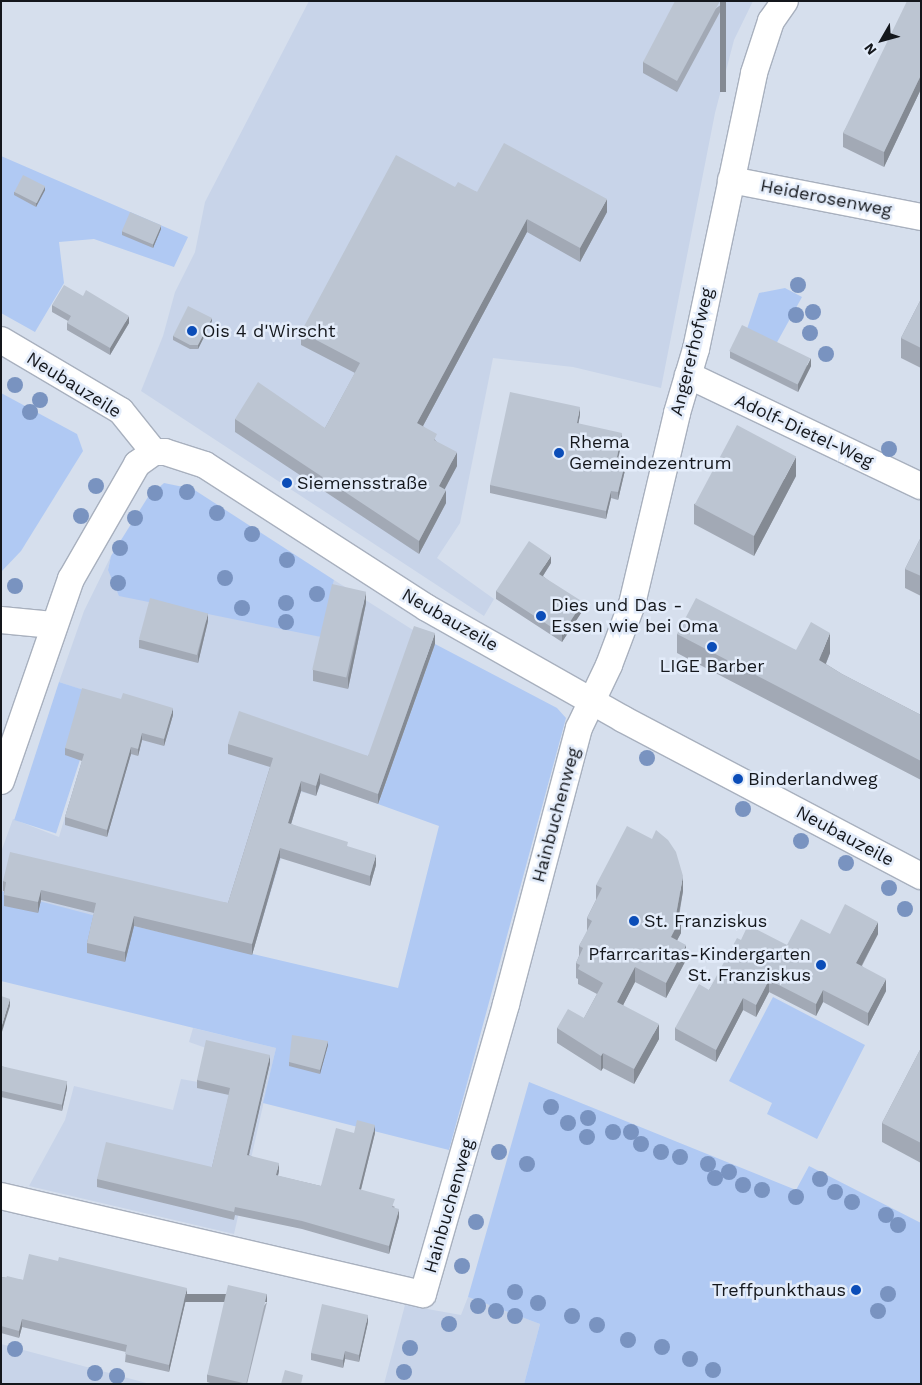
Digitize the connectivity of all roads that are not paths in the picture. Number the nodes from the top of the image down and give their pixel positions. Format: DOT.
graph roads {
  1 [pos="785,1"];
  2 [pos="731,180"];
  3 [pos="921,216"];
  4 [pos="1,340"];
  5 [pos="688,376"];
  6 [pos="154,452"];
  7 [pos="921,486"];
  8 [pos="1,620"];
  9 [pos="53,625"];
  10 [pos="592,701"];
  11 [pos="1,781"];
  12 [pos="921,876"];
  13 [pos="1,1196"];
  1 -- 2 [label="street, Angererhofweg"];
  2 -- 3 [label="street, Heiderosenweg"];
  2 -- 5 [label="street, Angererhofweg"];
  4 -- 6 [label="street, Neubauzeile"];
  5 -- 7 [label="street, Adolf-Dietel-Weg"];
  5 -- 10 [label="street, Angererhofweg"];
  6 -- 9 [label="street"];
  6 -- 10 [label="street, Neubauzeile"];
  8 -- 9 [label="street"];
  9 -- 11 [label="street"];
  10 -- 12 [label="street, Neubauzeile"];
  10 -- 13 [label="street, Hainbuchenweg"];
}
